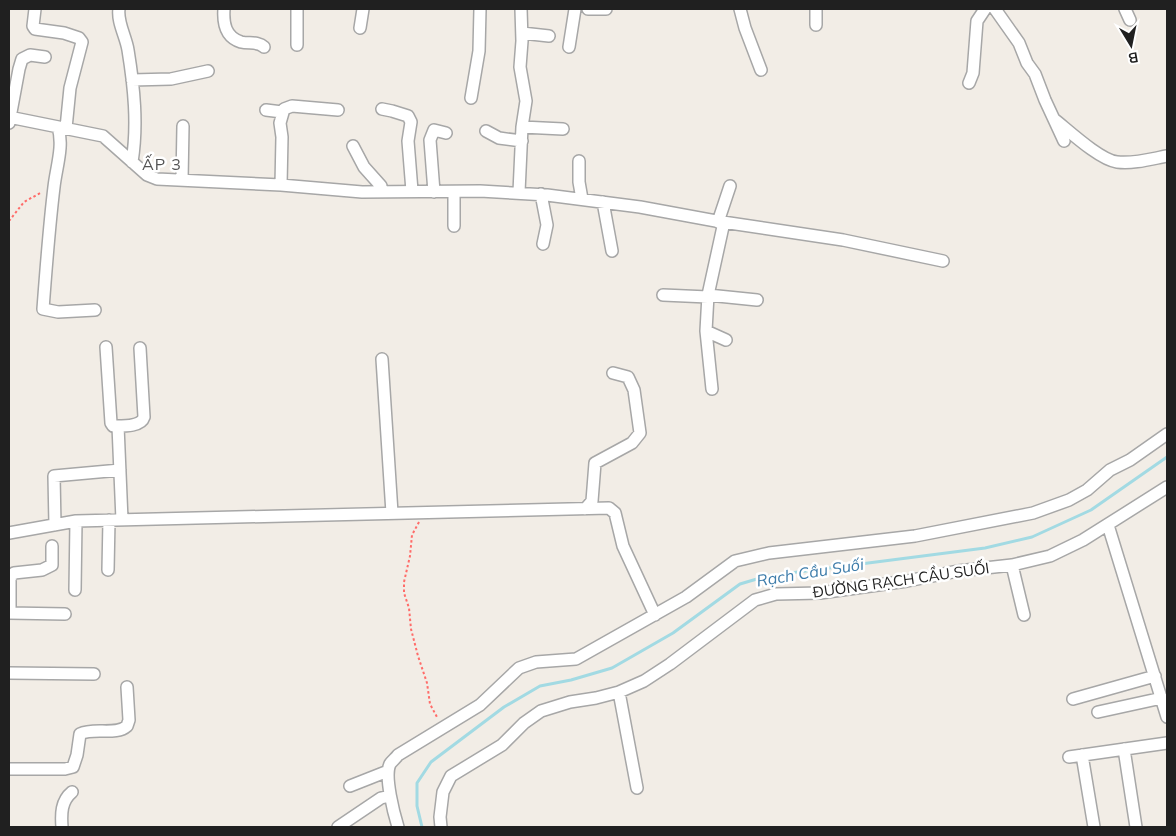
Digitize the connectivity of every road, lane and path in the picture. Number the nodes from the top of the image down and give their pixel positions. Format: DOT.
graph roads {
  1 [pos="35,9"];
  2 [pos="119,9"];
  3 [pos="224,9"];
  4 [pos="297,9"];
  5 [pos="363,9"];
  6 [pos="480,9"];
  7 [pos="521,9"];
  8 [pos="575,9"];
  9 [pos="588,9"];
  10 [pos="606,9"];
  11 [pos="740,9"];
  12 [pos="816,9"];
  13 [pos="984,9"];
  14 [pos="995,9"];
  15 [pos="1125,9"];
  16 [pos="1130,20"];
  17 [pos="816,25"];
  18 [pos="360,28"];
  19 [pos="522,33"];
  20 [pos="549,36"];
  21 [pos="297,45"];
  22 [pos="570,47"];
  23 [pos="264,48"];
  24 [pos="45,57"];
  25 [pos="761,70"];
  26 [pos="208,71"];
  27 [pos="132,80"];
  28 [pos="969,83"];
  29 [pos="471,98"];
  30 [pos="266,110"];
  31 [pos="338,110"];
  32 [pos="382,110"];
  33 [pos="282,112"];
  34 [pos="1053,118"];
  35 [pos="9,119"];
  36 [pos="182,126"];
  37 [pos="522,127"];
  38 [pos="62,128"];
  39 [pos="563,129"];
  40 [pos="486,131"];
  41 [pos="446,132"];
  42 [pos="522,141"];
  43 [pos="1064,141"];
  44 [pos="353,146"];
  45 [pos="1167,156"];
  46 [pos="579,161"];
  47 [pos="132,162"];
  48 [pos="182,180"];
  49 [pos="281,185"];
  50 [pos="730,186"];
  51 [pos="54,188"];
  52 [pos="412,191"];
  53 [pos="382,192"];
  54 [pos="434,192"];
  55 [pos="454,192"];
  56 [pos="519,192"];
  57 [pos="541,194"];
  58 [pos="582,199"];
  59 [pos="603,202"];
  60 [pos="9,222"];
  61 [pos="721,222"];
  62 [pos="454,226"];
  63 [pos="543,244"];
  64 [pos="612,252"];
  65 [pos="943,261"];
  66 [pos="663,295"];
  67 [pos="708,296"];
  68 [pos="757,300"];
  69 [pos="95,310"];
  70 [pos="706,331"];
  71 [pos="726,340"];
  72 [pos="106,347"];
  73 [pos="140,348"];
  74 [pos="382,359"];
  75 [pos="613,373"];
  76 [pos="712,389"];
  77 [pos="118,426"];
  78 [pos="1167,434"];
  79 [pos="120,470"];
  80 [pos="1167,487"];
  81 [pos="585,508"];
  82 [pos="392,513"];
  83 [pos="420,513"];
  84 [pos="109,520"];
  85 [pos="122,520"];
  86 [pos="76,521"];
  87 [pos="1108,524"];
  88 [pos="55,525"];
  89 [pos="9,533"];
  90 [pos="52,546"];
  91 [pos="1012,565"];
  92 [pos="108,570"];
  93 [pos="75,590"];
  94 [pos="9,613"];
  95 [pos="66,614"];
  96 [pos="655,615"];
  97 [pos="1024,615"];
  98 [pos="9,673"];
  99 [pos="94,674"];
  100 [pos="1155,676"];
  101 [pos="127,688"];
  102 [pos="619,692"];
  103 [pos="1162,698"];
  104 [pos="1073,699"];
  105 [pos="1098,712"];
  106 [pos="1167,717"];
  107 [pos="440,729"];
  108 [pos="1167,743"];
  109 [pos="1124,749"];
  110 [pos="1082,755"];
  111 [pos="1069,757"];
  112 [pos="9,769"];
  113 [pos="388,772"];
  114 [pos="350,786"];
  115 [pos="636,788"];
  116 [pos="72,792"];
  117 [pos="390,796"];
  118 [pos="62,827"];
  119 [pos="338,827"];
  120 [pos="398,827"];
  121 [pos="441,827"];
  122 [pos="1094,827"];
  123 [pos="1136,827"];
  1 -- 38 [label="street"];
  2 -- 27 [label="street"];
  3 -- 23 [label="street"];
  4 -- 21 [label="street"];
  5 -- 18 [label="street"];
  6 -- 29 [label="street"];
  7 -- 19 [label="street"];
  8 -- 22 [label="street"];
  9 -- 10 [label="street"];
  11 -- 25 [label="street"];
  12 -- 17 [label="street"];
  13 -- 28 [label="street"];
  14 -- 34 [label="street"];
  15 -- 16 [label="street"];
  19 -- 20 [label="street"];
  19 -- 37 [label="street"];
  24 -- 35 [label="street"];
  26 -- 27 [label="street"];
  27 -- 47 [label="street"];
  30 -- 33 [label="street"];
  31 -- 33 [label="street"];
  32 -- 52 [label="street"];
  33 -- 49 [label="street"];
  34 -- 43 [label="street"];
  34 -- 45 [label="street"];
  35 -- 38 [label="street"];
  36 -- 48 [label="street"];
  37 -- 39 [label="street"];
  37 -- 42 [label="street"];
  38 -- 47 [label="street"];
  38 -- 51 [label="street"];
  40 -- 42 [label="street"];
  41 -- 54 [label="street"];
  42 -- 56 [label="street"];
  44 -- 53 [label="street"];
  46 -- 58 [label="street"];
  47 -- 48 [label="street"];
  48 -- 49 [label="street"];
  49 -- 53 [label="street"];
  50 -- 61 [label="street"];
  51 -- 60 [label="path"];
  51 -- 69 [label="street"];
  52 -- 53 [label="street"];
  52 -- 54 [label="street"];
  54 -- 55 [label="street"];
  55 -- 56 [label="street"];
  55 -- 62 [label="street"];
  56 -- 57 [label="street"];
  57 -- 58 [label="street"];
  57 -- 63 [label="street"];
  58 -- 59 [label="street"];
  59 -- 61 [label="street"];
  59 -- 64 [label="street"];
  61 -- 65 [label="street"];
  61 -- 67 [label="street"];
  66 -- 67 [label="street"];
  67 -- 68 [label="street"];
  67 -- 70 [label="street"];
  70 -- 71 [label="street"];
  70 -- 76 [label="street"];
  72 -- 77 [label="street"];
  73 -- 77 [label="street"];
  74 -- 82 [label="street"];
  75 -- 81 [label="street"];
  77 -- 79 [label="street"];
  78 -- 96 [label="street"];
  79 -- 85 [label="street"];
  79 -- 88 [label="street"];
  80 -- 87 [label="street, ĐƯỜNG RẠCH CẦU SUỐI"];
  81 -- 83 [label="street"];
  81 -- 96 [label="street"];
  82 -- 83 [label="street"];
  82 -- 85 [label="street"];
  83 -- 107 [label="path"];
  84 -- 85 [label="street"];
  84 -- 86 [label="street"];
  84 -- 92 [label="street"];
  86 -- 88 [label="street"];
  86 -- 93 [label="street"];
  87 -- 91 [label="street, ĐƯỜNG RẠCH CẦU SUỐI"];
  87 -- 100 [label="street"];
  88 -- 89 [label="street"];
  90 -- 94 [label="street"];
  91 -- 97 [label="street"];
  91 -- 102 [label="street, ĐƯỜNG RẠCH CẦU SUỐI"];
  94 -- 95 [label="street"];
  96 -- 107 [label="street"];
  98 -- 99 [label="street"];
  100 -- 103 [label="street"];
  100 -- 104 [label="street"];
  101 -- 112 [label="street"];
  102 -- 115 [label="street"];
  102 -- 121 [label="street, ĐƯỜNG RẠCH CẦU SUỐI"];
  103 -- 105 [label="street"];
  103 -- 106 [label="street"];
  107 -- 113 [label="street"];
  108 -- 109 [label="street"];
  109 -- 110 [label="street"];
  109 -- 123 [label="street"];
  110 -- 111 [label="street"];
  110 -- 122 [label="street"];
  113 -- 114 [label="street"];
  113 -- 117 [label="street"];
  116 -- 118 [label="street"];
  117 -- 119 [label="street"];
  117 -- 120 [label="street"];
}
